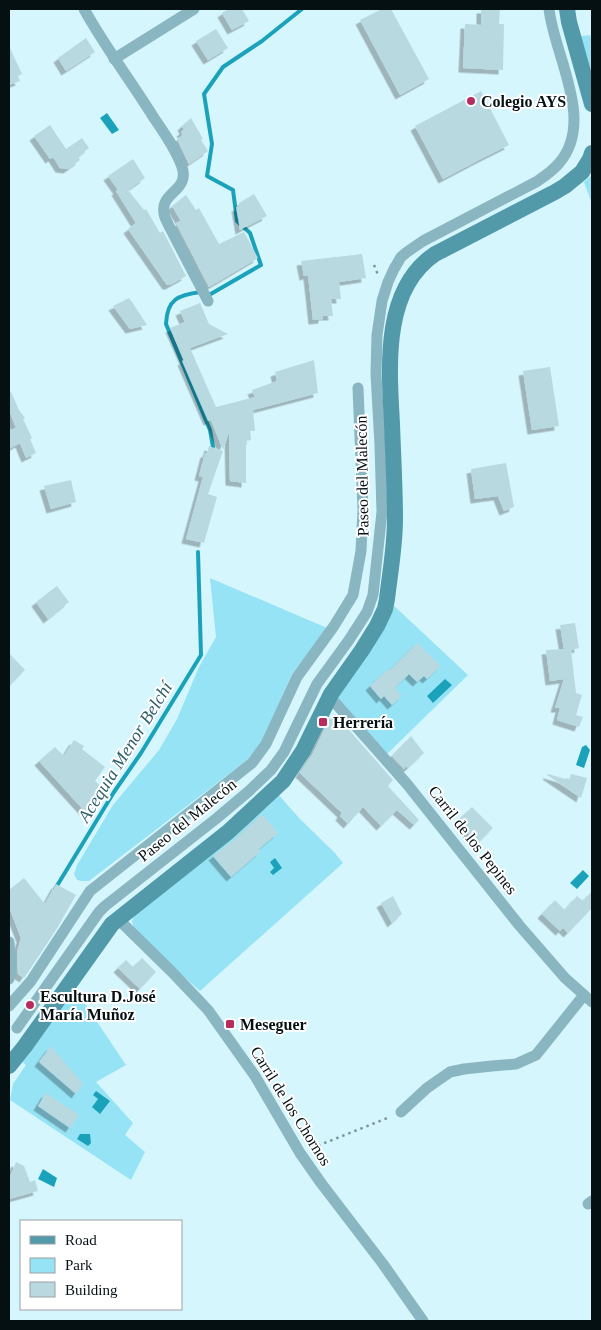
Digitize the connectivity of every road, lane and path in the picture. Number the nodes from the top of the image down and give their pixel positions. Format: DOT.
graph roads {
  1 [pos="84,9"];
  2 [pos="194,9"];
  3 [pos="549,9"];
  4 [pos="567,9"];
  5 [pos="114,59"];
  6 [pos="592,104"];
  7 [pos="592,154"];
  8 [pos="374,265"];
  9 [pos="379,278"];
  10 [pos="208,301"];
  11 [pos="358,388"];
  12 [pos="330,697"];
  13 [pos="118,919"];
  14 [pos="9,942"];
  15 [pos="10,974"];
  16 [pos="31,981"];
  17 [pos="588,999"];
  18 [pos="9,1006"];
  19 [pos="17,1028"];
  20 [pos="9,1066"];
  21 [pos="401,1112"];
  22 [pos="300,1153"];
  23 [pos="424,1321"];
  1 -- 5 [label="street"];
  2 -- 5 [label="street"];
  3 -- 19 [label="street, Paseo del Malecón"];
  4 -- 6 [label="street"];
  5 -- 10 [label="street"];
  7 -- 12 [label="street"];
  8 -- 9 [label="path"];
  11 -- 16 [label="street"];
  12 -- 13 [label="street"];
  12 -- 17 [label="street, Carril de los Pepines"];
  13 -- 20 [label="street"];
  13 -- 22 [label="street, Carril de los Chornos"];
  14 -- 15 [label="street"];
  15 -- 16 [label="street"];
  16 -- 18 [label="street"];
  17 -- 21 [label="street"];
  21 -- 22 [label="path"];
  22 -- 23 [label="street, Carril de los Chornos"];
}
